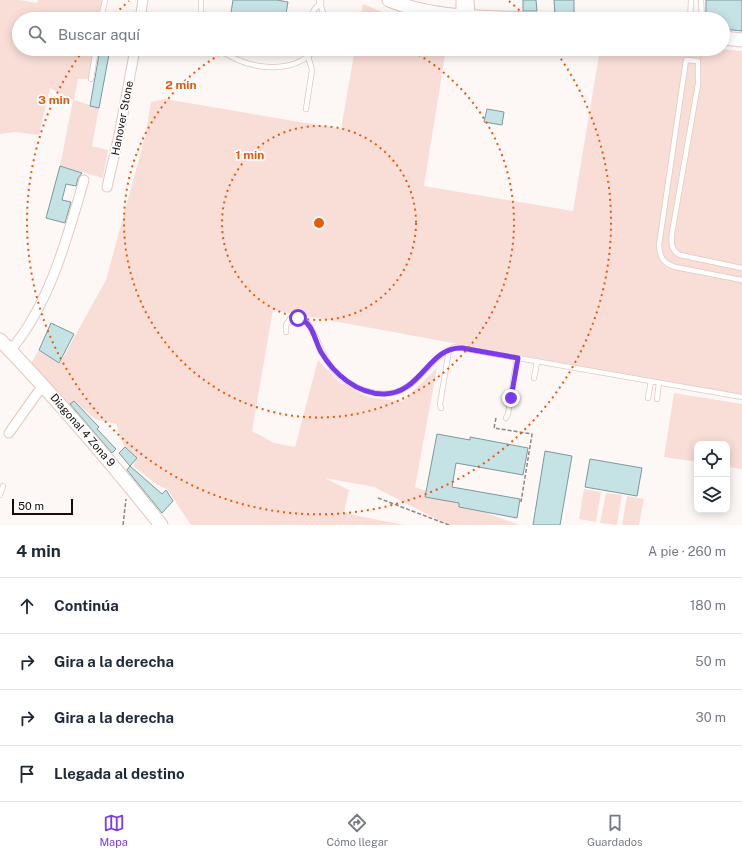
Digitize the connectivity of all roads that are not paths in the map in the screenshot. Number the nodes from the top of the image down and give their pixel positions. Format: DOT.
graph roads {
  1 [pos="105,0"];
  2 [pos="143,0"];
  3 [pos="201,0"];
  4 [pos="388,0"];
  5 [pos="461,0"];
  6 [pos="469,0"];
  7 [pos="691,0"];
  8 [pos="701,0"];
  9 [pos="320,1"];
  10 [pos="102,12"];
  11 [pos="141,12"];
  12 [pos="200,12"];
  13 [pos="313,12"];
  14 [pos="323,12"];
  15 [pos="440,12"];
  16 [pos="465,12"];
  17 [pos="467,12"];
  18 [pos="690,12"];
  19 [pos="702,12"];
  20 [pos="730,39"];
  21 [pos="742,40"];
  22 [pos="95,56"];
  23 [pos="134,56"];
  24 [pos="232,56"];
  25 [pos="306,56"];
  26 [pos="312,56"];
  27 [pos="91,79"];
  28 [pos="306,109"];
  29 [pos="84,180"];
  30 [pos="107,187"];
  31 [pos="742,268"];
  32 [pos="742,280"];
  33 [pos="286,332"];
  34 [pos="0,340"];
  35 [pos="449,350"];
  36 [pos="10,351"];
  37 [pos="518,358"];
  38 [pos="537,362"];
  39 [pos="534,378"];
  40 [pos="651,381"];
  41 [pos="659,383"];
  42 [pos="43,385"];
  43 [pos="742,396"];
  44 [pos="648,398"];
  45 [pos="656,399"];
  46 [pos="441,408"];
  47 [pos="506,418"];
  48 [pos="9,433"];
  49 [pos="3,486"];
  50 [pos="0,495"];
  51 [pos="161,525"];
  1 -- 10 [label="lane"];
  2 -- 11 [label="street"];
  3 -- 12 [label="lane"];
  4 -- 15 [label="main road"];
  5 -- 16 [label="street"];
  6 -- 17 [label="street"];
  7 -- 18 [label="lane"];
  8 -- 19 [label="lane"];
  9 -- 13 [label="lane"];
  9 -- 14 [label="lane"];
  20 -- 21 [label="main road"];
  22 -- 27 [label="lane"];
  23 -- 30 [label="street, Hanover Stone"];
  24 -- 25 [label="lane"];
  26 -- 28 [label="lane"];
  29 -- 36 [label="street"];
  31 -- 32 [label="lane"];
  33 -- 35 [label="lane"];
  34 -- 36 [label="main road, Diagonal 4 Zona 9"];
  35 -- 37 [label="lane"];
  35 -- 46 [label="lane"];
  36 -- 42 [label="main road, Diagonal 4 Zona 9"];
  37 -- 38 [label="lane"];
  37 -- 47 [label="lane"];
  38 -- 39 [label="lane"];
  38 -- 40 [label="lane"];
  40 -- 41 [label="lane"];
  40 -- 44 [label="lane"];
  41 -- 43 [label="lane"];
  41 -- 45 [label="lane"];
  42 -- 48 [label="street"];
  42 -- 51 [label="main road, Diagonal 4 Zona 9"];
  49 -- 50 [label="lane"];
}
